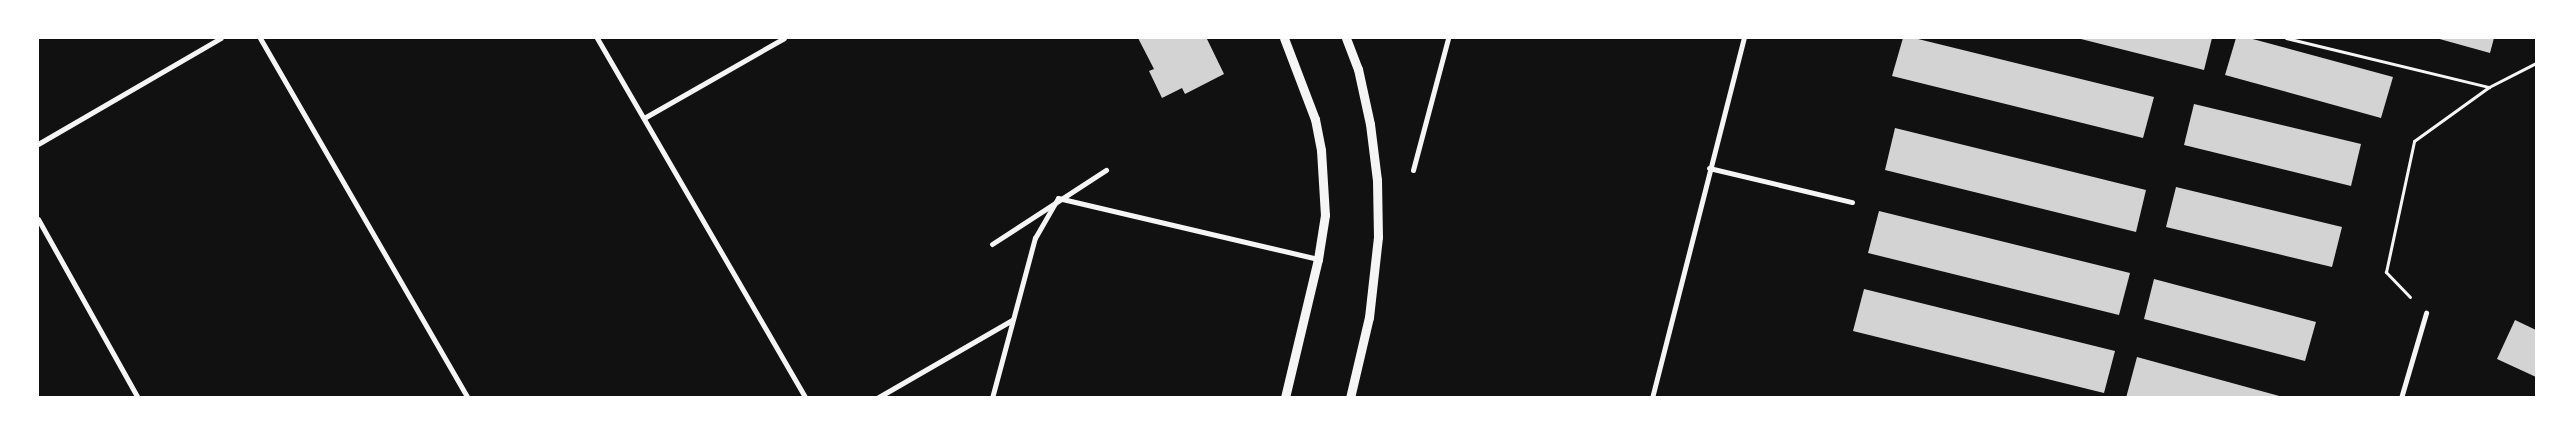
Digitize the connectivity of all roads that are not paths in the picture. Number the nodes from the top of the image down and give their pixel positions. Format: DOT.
graph roads {
  1 [pos="221,38"];
  2 [pos="260,38"];
  3 [pos="597,38"];
  4 [pos="784,38"];
  5 [pos="1284,38"];
  6 [pos="1346,38"];
  7 [pos="1448,38"];
  8 [pos="1744,38"];
  9 [pos="644,118"];
  10 [pos="38,144"];
  11 [pos="1709,168"];
  12 [pos="1106,170"];
  13 [pos="1413,170"];
  14 [pos="1058,198"];
  15 [pos="1852,202"];
  16 [pos="38,218"];
  17 [pos="992,244"];
  18 [pos="1318,259"];
  19 [pos="2426,313"];
  20 [pos="1012,320"];
  21 [pos="138,398"];
  22 [pos="468,398"];
  23 [pos="806,398"];
  24 [pos="876,398"];
  25 [pos="992,398"];
  26 [pos="1285,398"];
  27 [pos="1350,398"];
  28 [pos="1652,398"];
  29 [pos="2401,398"];
  1 -- 10 [label="street"];
  2 -- 22 [label="street"];
  3 -- 9 [label="street"];
  4 -- 9 [label="street"];
  5 -- 18 [label="street"];
  6 -- 27 [label="street"];
  7 -- 13 [label="street"];
  8 -- 11 [label="street"];
  9 -- 23 [label="street"];
  11 -- 15 [label="street"];
  11 -- 28 [label="street"];
  12 -- 14 [label="street"];
  14 -- 17 [label="street"];
  14 -- 18 [label="street"];
  14 -- 20 [label="street"];
  16 -- 21 [label="street"];
  18 -- 26 [label="street"];
  19 -- 29 [label="street"];
  20 -- 24 [label="street"];
  20 -- 25 [label="street"];
}
